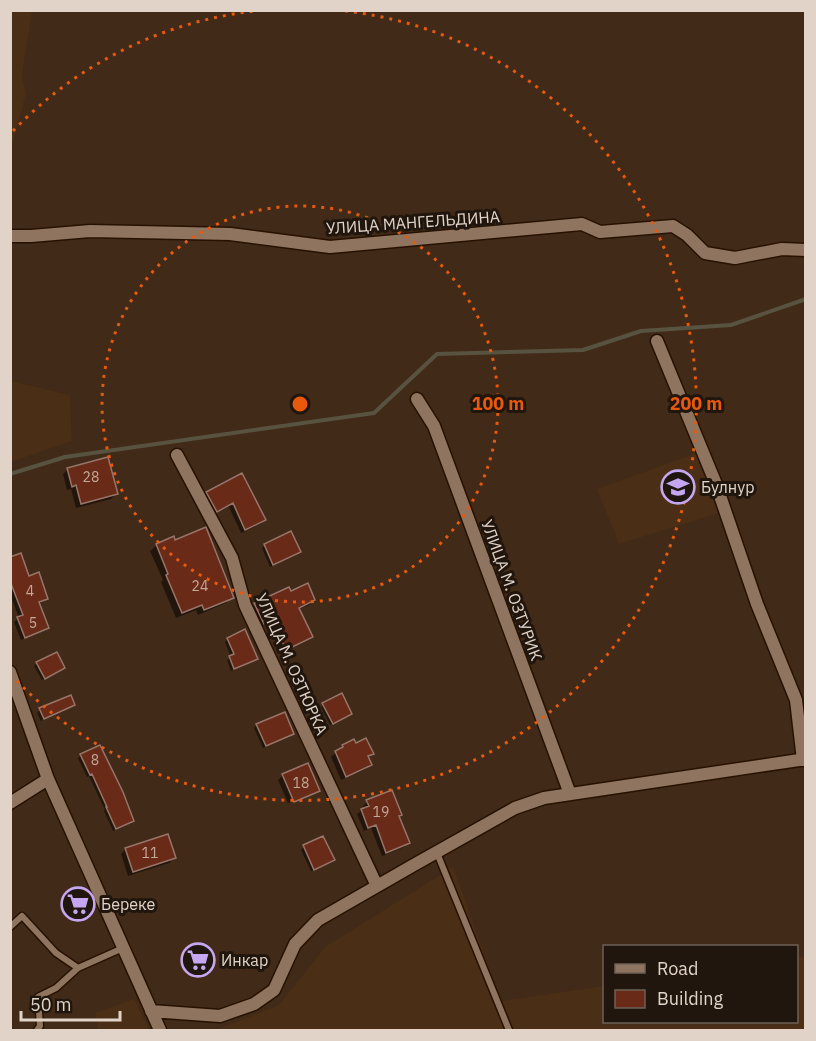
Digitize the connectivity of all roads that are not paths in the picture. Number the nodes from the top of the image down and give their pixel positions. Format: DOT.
graph roads {
  1 [pos="10,236"];
  2 [pos="806,250"];
  3 [pos="657,340"];
  4 [pos="417,399"];
  5 [pos="177,455"];
  6 [pos="10,672"];
  7 [pos="804,759"];
  8 [pos="48,779"];
  9 [pos="570,794"];
  10 [pos="10,803"];
  11 [pos="436,852"];
  12 [pos="377,886"];
  13 [pos="10,927"];
  14 [pos="123,948"];
  15 [pos="78,968"];
  16 [pos="151,1011"];
  17 [pos="37,1030"];
  18 [pos="160,1030"];
  19 [pos="509,1030"];
  1 -- 2 [label="street, УЛИЦА МАНГЕЛЬДИНА"];
  3 -- 7 [label="street"];
  4 -- 9 [label="street, УЛИЦА М. ОЗТУРИК"];
  5 -- 12 [label="street, УЛИЦА М. ОЗТЮРКА"];
  6 -- 8 [label="street"];
  7 -- 9 [label="street"];
  8 -- 10 [label="street"];
  8 -- 14 [label="street"];
  9 -- 11 [label="street"];
  11 -- 12 [label="street"];
  11 -- 19 [label="lane"];
  12 -- 16 [label="street"];
  13 -- 15 [label="lane"];
  14 -- 15 [label="lane"];
  14 -- 16 [label="street"];
  15 -- 17 [label="lane"];
  16 -- 18 [label="street"];
}
